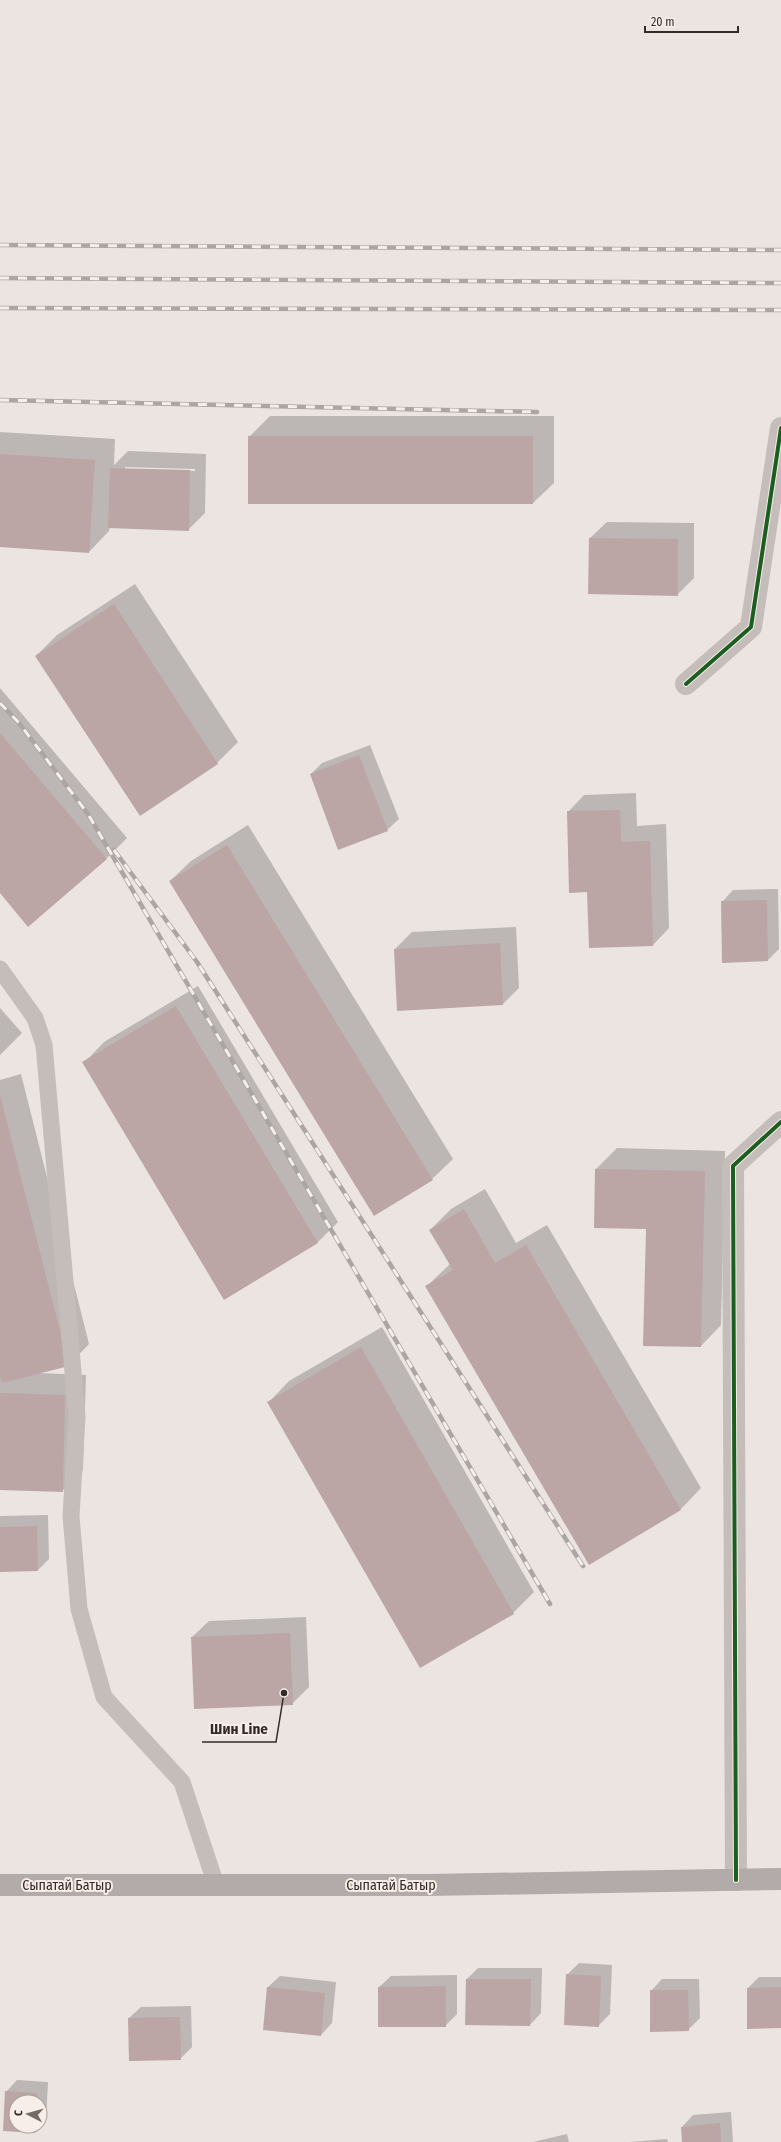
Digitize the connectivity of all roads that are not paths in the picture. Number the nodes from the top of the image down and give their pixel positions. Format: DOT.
graph roads {
  1 [pos="781,428"];
  2 [pos="686,684"];
  3 [pos="0,969"];
  4 [pos="781,1122"];
  5 [pos="736,1880"];
  6 [pos="781,1880"];
  7 [pos="0,1885"];
  8 [pos="216,1885"];
  1 -- 2 [label="street"];
  3 -- 8 [label="lane"];
  4 -- 5 [label="street"];
  5 -- 6 [label="main road, Сыпатай Батыр"];
  5 -- 8 [label="main road, Сыпатай Батыр"];
  7 -- 8 [label="main road, Сыпатай Батыр"];
}
